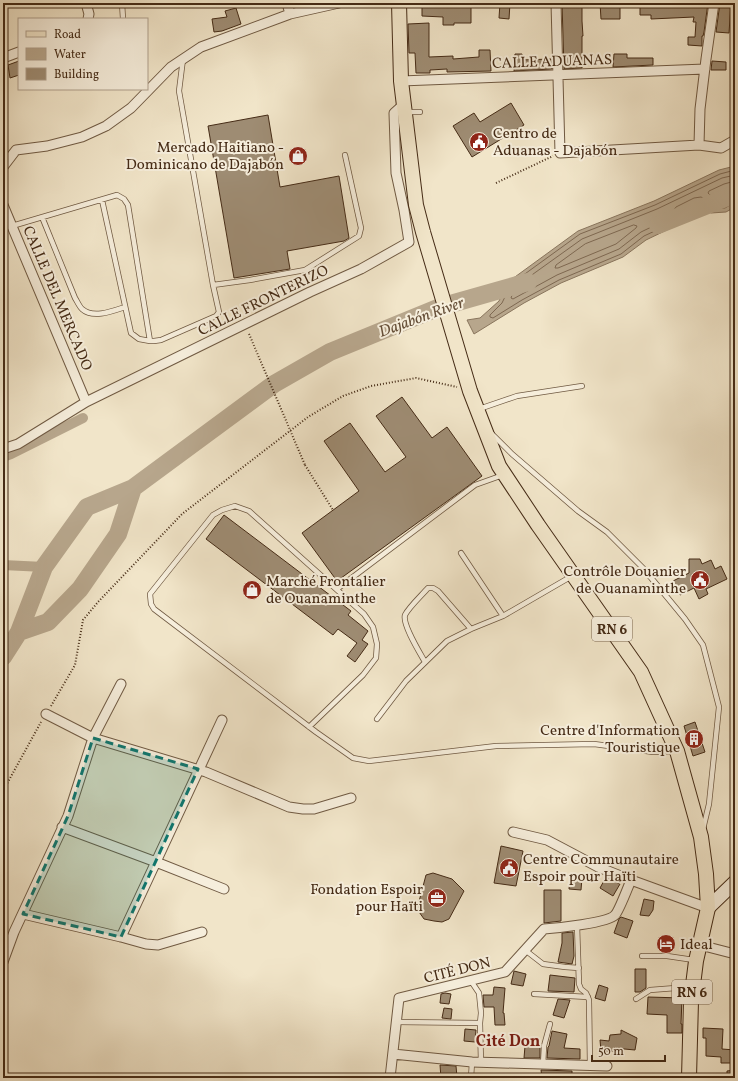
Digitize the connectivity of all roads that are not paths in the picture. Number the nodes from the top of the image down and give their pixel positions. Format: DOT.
graph roads {
  1 [pos="86,3"];
  2 [pos="122,3"];
  3 [pos="287,3"];
  4 [pos="339,3"];
  5 [pos="399,3"];
  6 [pos="556,3"];
  7 [pos="714,3"];
  8 [pos="290,14"];
  9 [pos="88,18"];
  10 [pos="123,18"];
  11 [pos="18,52"];
  12 [pos="3,58"];
  13 [pos="184,59"];
  14 [pos="705,69"];
  15 [pos="558,75"];
  16 [pos="401,81"];
  17 [pos="404,108"];
  18 [pos="420,112"];
  19 [pos="735,140"];
  20 [pos="699,145"];
  21 [pos="346,155"];
  22 [pos="3,167"];
  23 [pos="102,200"];
  24 [pos="3,205"];
  25 [pos="42,217"];
  26 [pos="12,226"];
  27 [pos="213,285"];
  28 [pos="125,307"];
  29 [pos="150,341"];
  30 [pos="582,386"];
  31 [pos="86,402"];
  32 [pos="478,409"];
  33 [pos="484,425"];
  34 [pos="3,449"];
  35 [pos="504,474"];
  36 [pos="462,554"];
  37 [pos="573,575"];
  38 [pos="337,589"];
  39 [pos="503,616"];
  40 [pos="471,629"];
  41 [pos="425,662"];
  42 [pos="121,684"];
  43 [pos="46,714"];
  44 [pos="377,719"];
  45 [pos="222,720"];
  46 [pos="309,727"];
  47 [pos="93,738"];
  48 [pos="677,751"];
  49 [pos="198,769"];
  50 [pos="351,798"];
  51 [pos="62,827"];
  52 [pos="513,832"];
  53 [pos="701,837"];
  54 [pos="156,862"];
  55 [pos="631,880"];
  56 [pos="735,882"];
  57 [pos="224,889"];
  58 [pos="708,908"];
  59 [pos="23,914"];
  60 [pos="577,925"];
  61 [pos="202,932"];
  62 [pos="121,937"];
  63 [pos="700,945"];
  64 [pos="526,950"];
  65 [pos="735,954"];
  66 [pos="642,956"];
  67 [pos="696,961"];
  68 [pos="3,962"];
  69 [pos="579,968"];
  70 [pos="471,981"];
  71 [pos="692,991"];
  72 [pos="534,994"];
  73 [pos="588,997"];
  74 [pos="636,999"];
  75 [pos="396,1022"];
  76 [pos="480,1023"];
  77 [pos="550,1024"];
  78 [pos="393,1054"];
  79 [pos="477,1062"];
  80 [pos="543,1065"];
  81 [pos="590,1066"];
  82 [pos="607,1066"];
  83 [pos="390,1078"];
  84 [pos="471,1078"];
  85 [pos="689,1078"];
  1 -- 9 [label="street"];
  2 -- 10 [label="lane"];
  3 -- 8 [label="street"];
  4 -- 8 [label="street"];
  5 -- 16 [label="main road"];
  6 -- 15 [label="street"];
  7 -- 14 [label="street"];
  8 -- 13 [label="street"];
  11 -- 12 [label="street"];
  13 -- 22 [label="street"];
  13 -- 27 [label="lane"];
  14 -- 15 [label="street, CALLE ADUANAS"];
  14 -- 20 [label="street"];
  15 -- 16 [label="street, CALLE ADUANAS"];
  15 -- 20 [label="street"];
  16 -- 17 [label="main road"];
  17 -- 18 [label="lane"];
  17 -- 31 [label="street, CALLE FRONTERIZO"];
  17 -- 32 [label="main road, RN 6"];
  19 -- 20 [label="street"];
  21 -- 27 [label="lane"];
  23 -- 25 [label="lane"];
  23 -- 28 [label="lane"];
  23 -- 29 [label="lane"];
  24 -- 26 [label="street, CALLE DEL MERCADO"];
  25 -- 26 [label="lane"];
  25 -- 28 [label="lane"];
  26 -- 31 [label="street, CALLE DEL MERCADO"];
  27 -- 29 [label="lane"];
  28 -- 29 [label="lane"];
  30 -- 32 [label="lane"];
  31 -- 34 [label="street, CALLE FRONTERIZO"];
  32 -- 33 [label="main road, RN 6"];
  33 -- 35 [label="main road, RN 6"];
  33 -- 53 [label="lane"];
  35 -- 37 [label="main road, RN 6"];
  35 -- 38 [label="lane"];
  36 -- 39 [label="lane"];
  37 -- 39 [label="lane"];
  37 -- 48 [label="main road, RN 6"];
  38 -- 46 [label="lane"];
  38 -- 46 [label="lane"];
  39 -- 40 [label="lane"];
  40 -- 41 [label="lane"];
  40 -- 41 [label="lane"];
  41 -- 44 [label="lane"];
  42 -- 47 [label="street"];
  43 -- 47 [label="street"];
  45 -- 49 [label="street"];
  46 -- 48 [label="lane"];
  47 -- 49 [label="street"];
  47 -- 51 [label="street"];
  48 -- 53 [label="main road, RN 6"];
  49 -- 50 [label="street"];
  49 -- 54 [label="street"];
  51 -- 54 [label="street"];
  51 -- 59 [label="street"];
  52 -- 55 [label="street"];
  53 -- 58 [label="main road, RN 6"];
  54 -- 57 [label="street"];
  54 -- 62 [label="street"];
  55 -- 58 [label="street"];
  55 -- 60 [label="street, CITÉ DON"];
  56 -- 58 [label="street"];
  58 -- 63 [label="main road, RN 6"];
  59 -- 62 [label="street"];
  59 -- 68 [label="street"];
  60 -- 64 [label="street, CITÉ DON"];
  60 -- 69 [label="lane"];
  61 -- 62 [label="street"];
  63 -- 65 [label="street"];
  63 -- 67 [label="main road, RN 6"];
  64 -- 69 [label="lane"];
  64 -- 70 [label="street, CITÉ DON"];
  66 -- 67 [label="lane"];
  67 -- 71 [label="main road, RN 6"];
  69 -- 73 [label="lane"];
  70 -- 75 [label="street, CITÉ DON"];
  70 -- 76 [label="lane"];
  71 -- 74 [label="lane"];
  71 -- 85 [label="main road, RN 6"];
  72 -- 73 [label="lane"];
  73 -- 81 [label="lane"];
  75 -- 76 [label="lane"];
  75 -- 78 [label="street, CITÉ DON"];
  76 -- 79 [label="lane"];
  77 -- 80 [label="lane"];
  78 -- 79 [label="street"];
  78 -- 83 [label="street, CITÉ DON"];
  79 -- 80 [label="street"];
  79 -- 84 [label="lane"];
  80 -- 81 [label="street"];
  81 -- 82 [label="street"];
}
